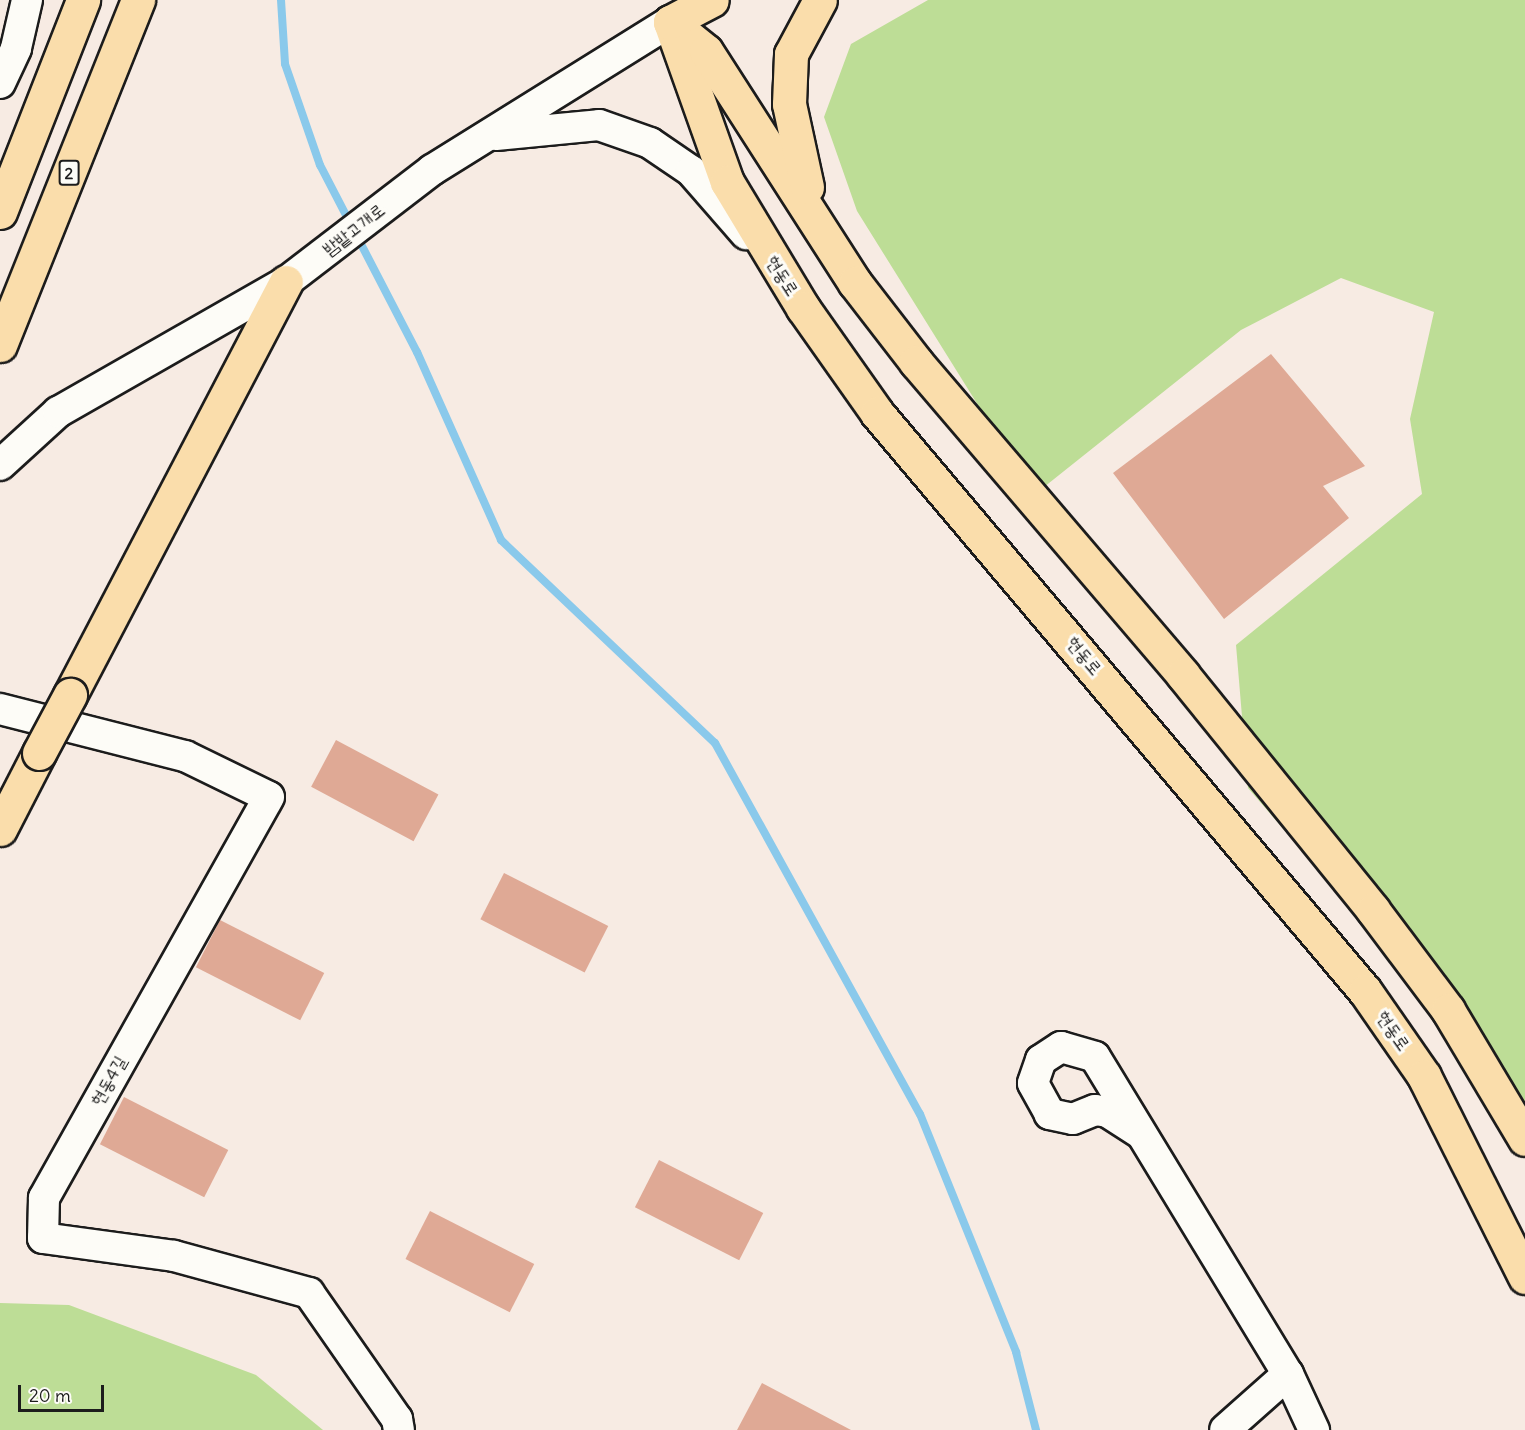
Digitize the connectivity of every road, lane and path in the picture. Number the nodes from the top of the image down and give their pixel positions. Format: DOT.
graph roads {
  1 [pos="27,0"];
  2 [pos="83,0"];
  3 [pos="138,0"];
  4 [pos="712,0"];
  5 [pos="819,0"];
  6 [pos="668,7"];
  7 [pos="0,83"];
  8 [pos="484,137"];
  9 [pos="0,212"];
  10 [pos="836,255"];
  11 [pos="286,282"];
  12 [pos="802,308"];
  13 [pos="0,345"];
  14 [pos="0,465"];
  15 [pos="0,709"];
  16 [pos="0,829"];
  17 [pos="1140,1133"];
  18 [pos="1525,1139"];
  19 [pos="1525,1277"];
  20 [pos="1288,1374"];
  21 [pos="399,1430"];
  22 [pos="1225,1430"];
  23 [pos="1314,1430"];
  1 -- 7 [label="street"];
  2 -- 9 [label="main road"];
  3 -- 13 [label="main road, 2"];
  4 -- 6 [label="main road, 밤밭고개로"];
  5 -- 10 [label="main road"];
  6 -- 8 [label="street, 밤밭고개로"];
  6 -- 10 [label="main road"];
  6 -- 12 [label="main road, 현동로"];
  8 -- 11 [label="street, 밤밭고개로"];
  8 -- 12 [label="street"];
  10 -- 18 [label="main road"];
  11 -- 14 [label="street, 밤밭고개로"];
  11 -- 16 [label="main road, bridge"];
  12 -- 19 [label="main road, 현동로"];
  15 -- 21 [label="street, 현동4길"];
  17 -- 20 [label="street"];
  20 -- 22 [label="street"];
  20 -- 23 [label="street"];
}
